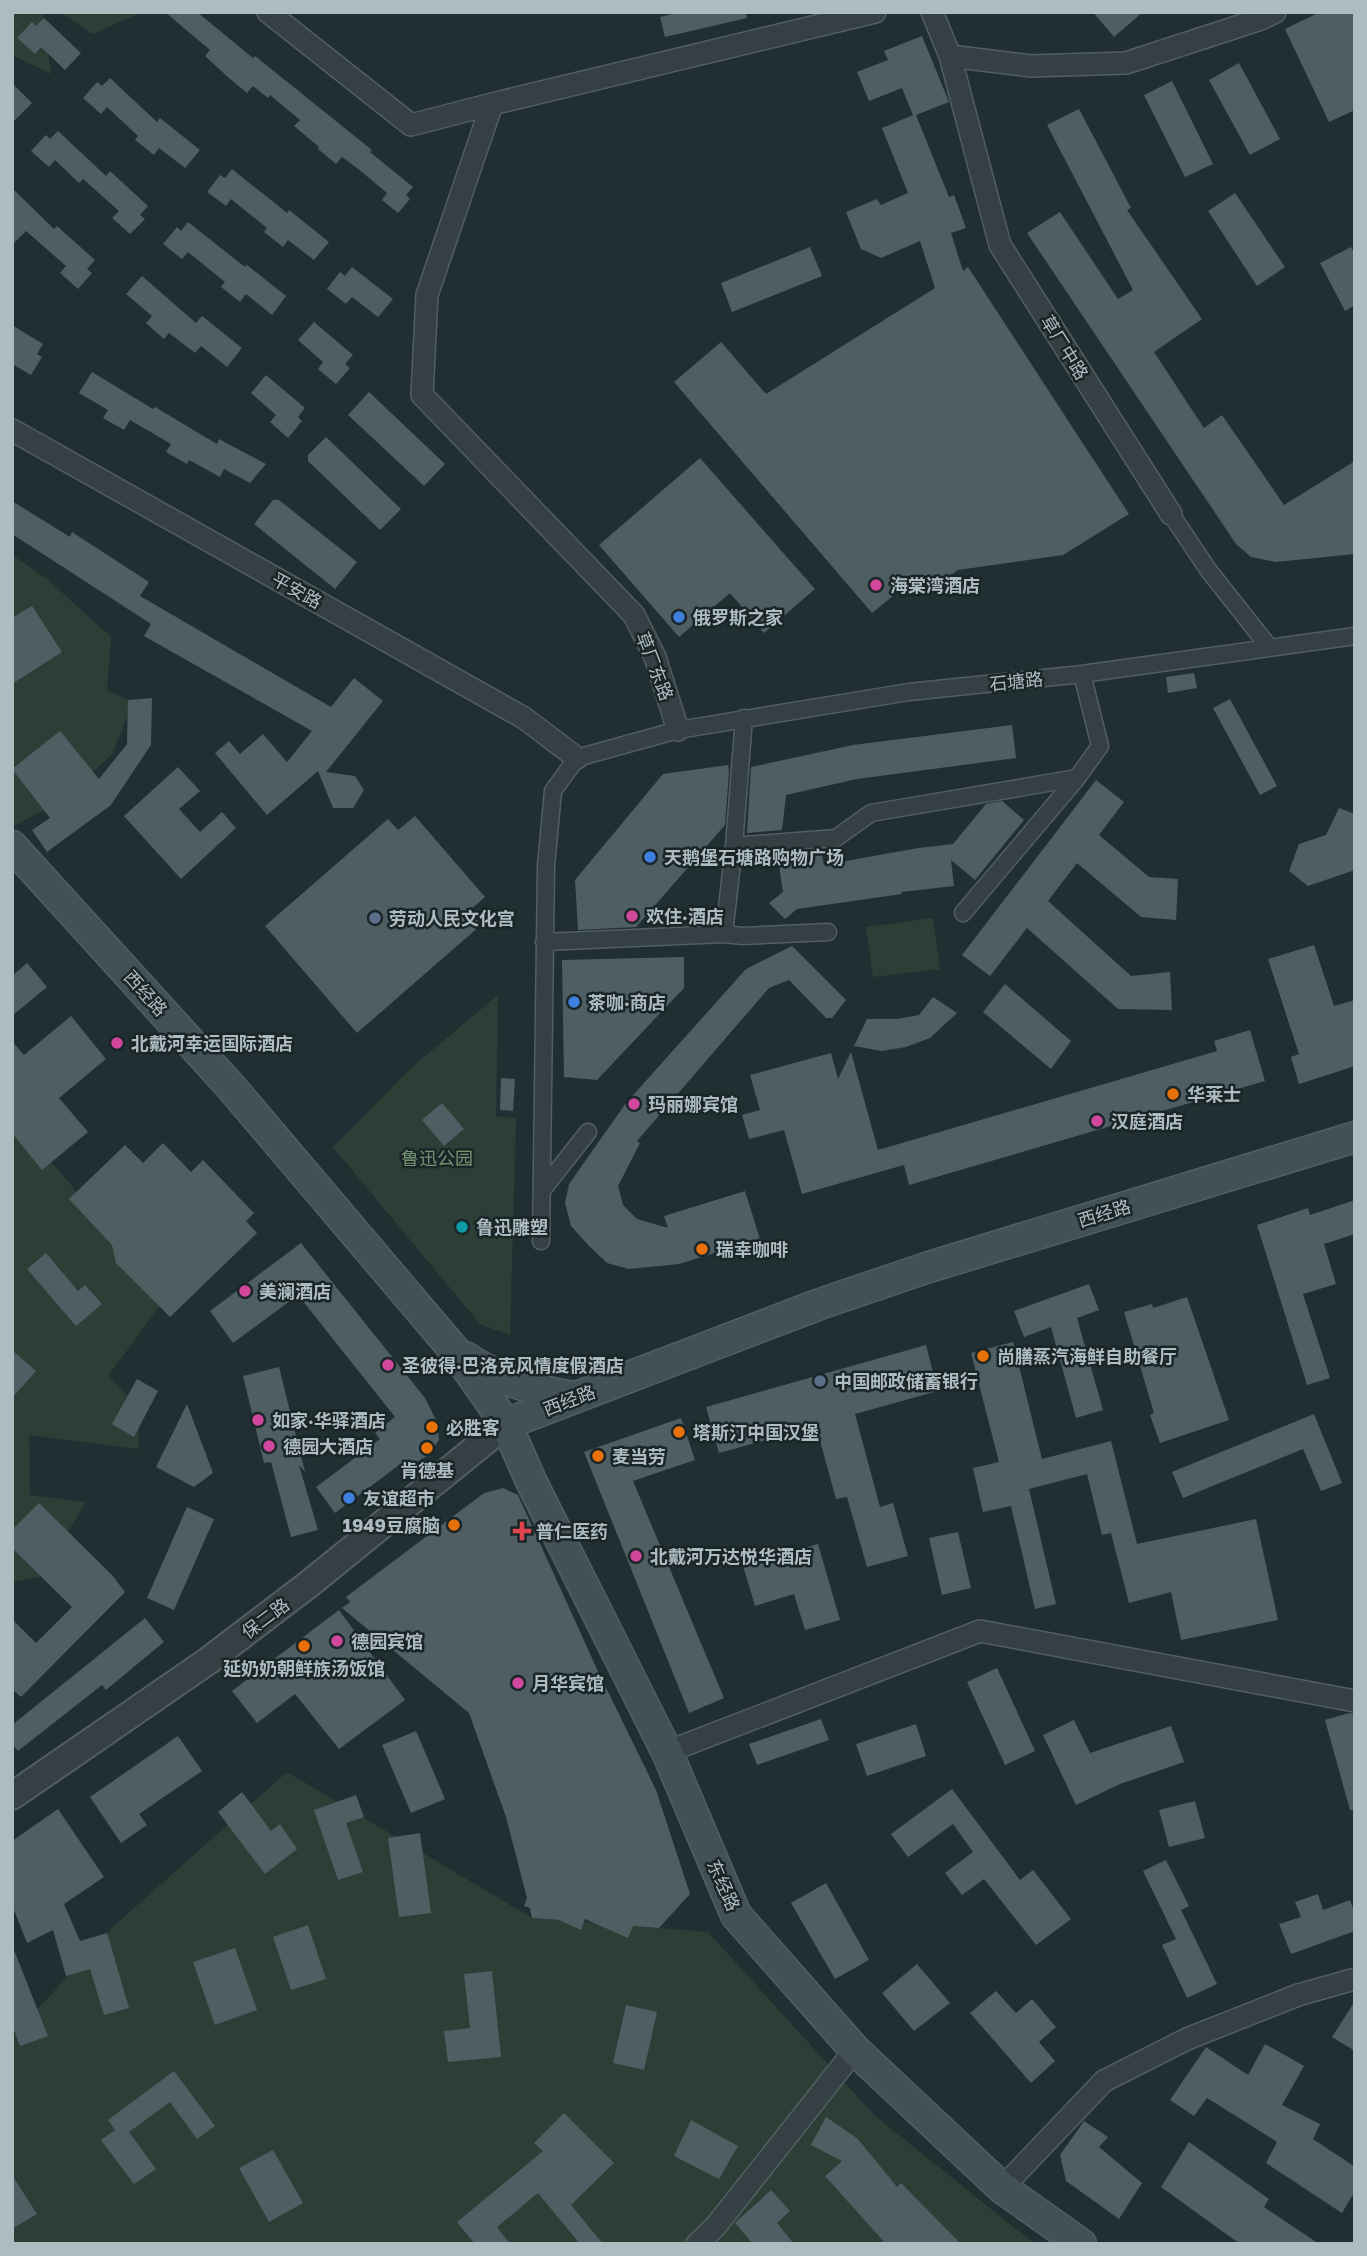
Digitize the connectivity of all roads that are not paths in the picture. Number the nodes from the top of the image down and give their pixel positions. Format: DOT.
graph roads {
  1 [pos="268,12"];
  2 [pos="875,12"];
  3 [pos="932,12"];
  4 [pos="1275,12"];
  5 [pos="950,56"];
  6 [pos="492,104"];
  7 [pos="12,430"];
  8 [pos="1171,514"];
  9 [pos="1355,636"];
  10 [pos="1270,648"];
  11 [pos="1082,674"];
  12 [pos="744,718"];
  13 [pos="678,730"];
  14 [pos="577,758"];
  15 [pos="1077,778"];
  16 [pos="12,846"];
  17 [pos="734,846"];
  18 [pos="963,913"];
  19 [pos="828,932"];
  20 [pos="724,934"];
  21 [pos="544,942"];
  22 [pos="588,1132"];
  23 [pos="1355,1137"];
  24 [pos="543,1189"];
  25 [pos="541,1241"];
  26 [pos="455,1351"];
  27 [pos="575,1398"];
  28 [pos="506,1424"];
  29 [pos="1355,1701"];
  30 [pos="667,1752"];
  31 [pos="12,1796"];
  32 [pos="1355,1979"];
  33 [pos="855,2050"];
  34 [pos="1002,2188"];
  35 [pos="697,2244"];
  36 [pos="1081,2244"];
  1 -- 6 [label="street"];
  2 -- 6 [label="street"];
  3 -- 5 [label="street, 草厂中路"];
  4 -- 5 [label="street"];
  5 -- 8 [label="street, 草厂中路"];
  6 -- 13 [label="street, 草厂东路"];
  7 -- 14 [label="street, 平安路"];
  8 -- 10 [label="street, 草厂中路"];
  9 -- 10 [label="street, 石塘路"];
  10 -- 11 [label="street, 石塘路"];
  11 -- 12 [label="street, 石塘路"];
  11 -- 15 [label="street"];
  12 -- 13 [label="street, 石塘路"];
  12 -- 17 [label="street"];
  13 -- 14 [label="street"];
  14 -- 21 [label="street"];
  15 -- 17 [label="street"];
  15 -- 18 [label="street"];
  16 -- 26 [label="main road, 西经路"];
  17 -- 20 [label="street"];
  19 -- 20 [label="street"];
  20 -- 21 [label="street"];
  21 -- 24 [label="street"];
  22 -- 24 [label="street"];
  23 -- 27 [label="main road, 西经路"];
  24 -- 25 [label="street"];
  26 -- 27 [label="main road"];
  26 -- 28 [label="main road, 西经路"];
  27 -- 28 [label="main road, 西经路"];
  28 -- 30 [label="main road, 东经路"];
  28 -- 31 [label="street, 保二路"];
  29 -- 30 [label="street"];
  30 -- 33 [label="main road, 东经路"];
  32 -- 34 [label="street"];
  33 -- 34 [label="main road, 东经路"];
  33 -- 35 [label="street"];
  34 -- 36 [label="main road, 东经路"];
}
